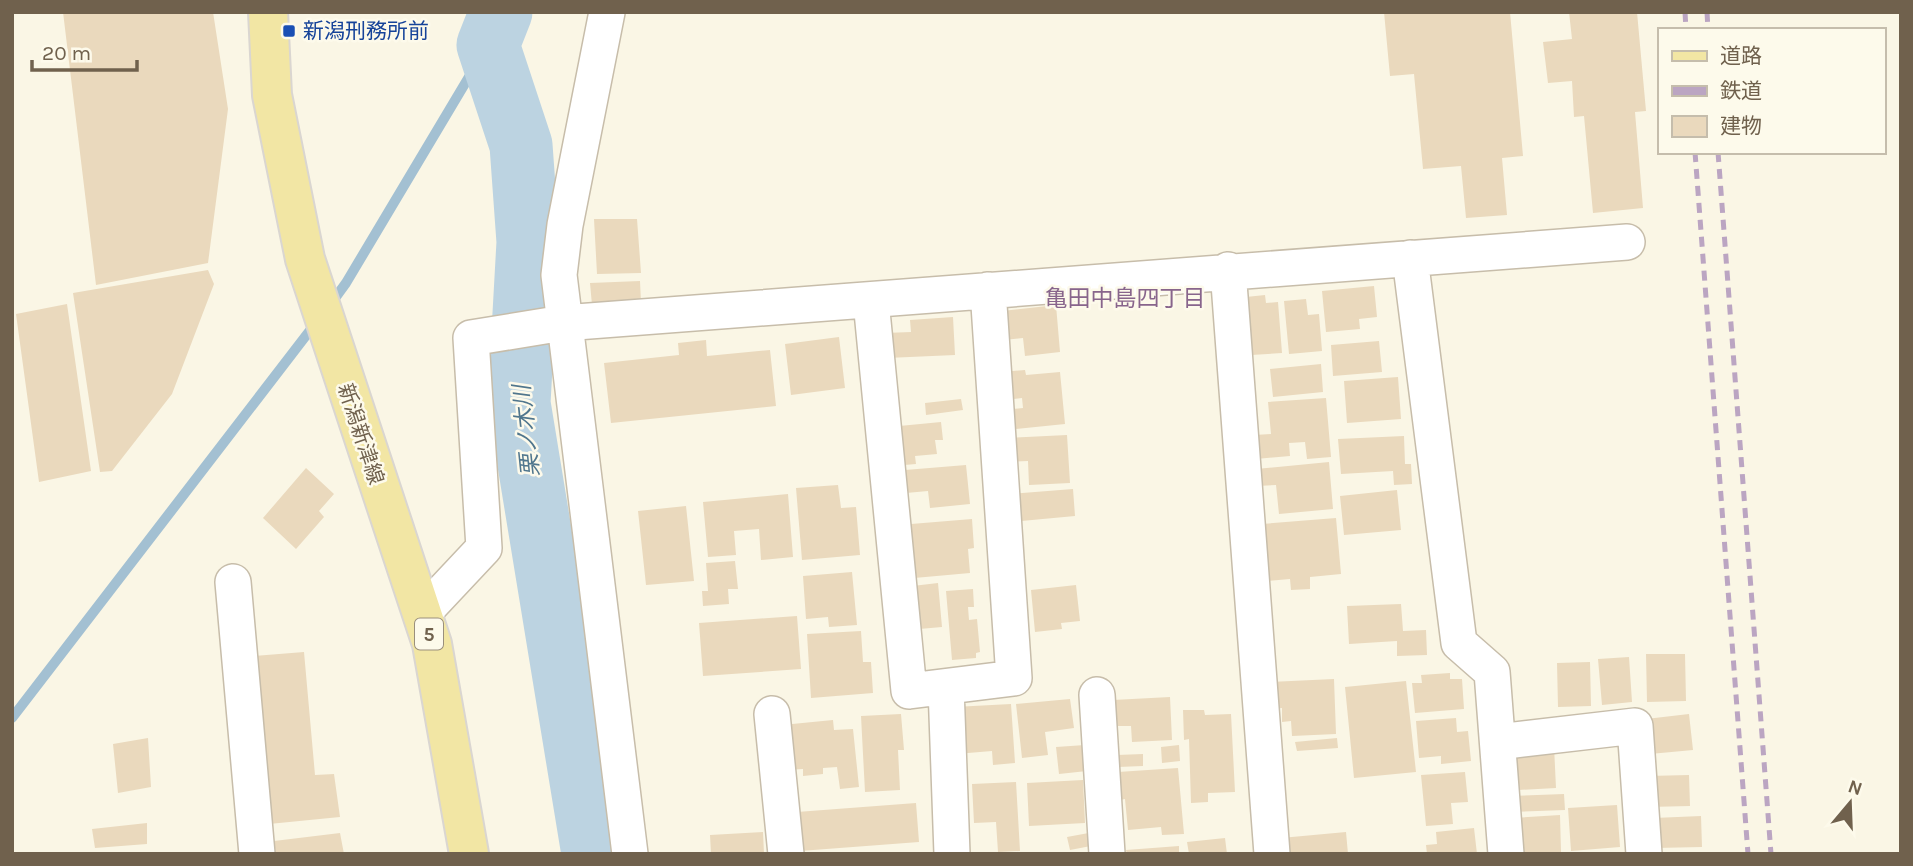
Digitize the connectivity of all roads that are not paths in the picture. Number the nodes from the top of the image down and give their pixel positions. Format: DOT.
graph roads {
  1 [pos="268,12"];
  2 [pos="607,12"];
  3 [pos="1627,242"];
  4 [pos="1410,258"];
  5 [pos="1228,270"];
  6 [pos="988,290"];
  7 [pos="871,301"];
  8 [pos="563,323"];
  9 [pos="233,582"];
  10 [pos="422,614"];
  11 [pos="946,687"];
  12 [pos="1097,695"];
  13 [pos="772,714"];
  14 [pos="1497,742"];
  15 [pos="257,854"];
  16 [pos="469,854"];
  17 [pos="629,854"];
  18 [pos="786,854"];
  19 [pos="952,854"];
  20 [pos="1107,854"];
  21 [pos="1272,854"];
  22 [pos="1506,854"];
  23 [pos="1644,854"];
  1 -- 10 [label="main road, 新潟新津線 / 5"];
  2 -- 8 [label="street"];
  3 -- 4 [label="street"];
  4 -- 5 [label="street"];
  4 -- 14 [label="street"];
  5 -- 6 [label="street"];
  5 -- 21 [label="street"];
  6 -- 7 [label="street"];
  6 -- 11 [label="street"];
  7 -- 8 [label="street"];
  7 -- 11 [label="street"];
  8 -- 10 [label="street"];
  8 -- 17 [label="street"];
  9 -- 15 [label="street"];
  10 -- 16 [label="main road, 新潟新津線 / 5"];
  11 -- 19 [label="street"];
  12 -- 20 [label="street"];
  13 -- 18 [label="street"];
  14 -- 22 [label="street"];
  14 -- 23 [label="street"];
}
